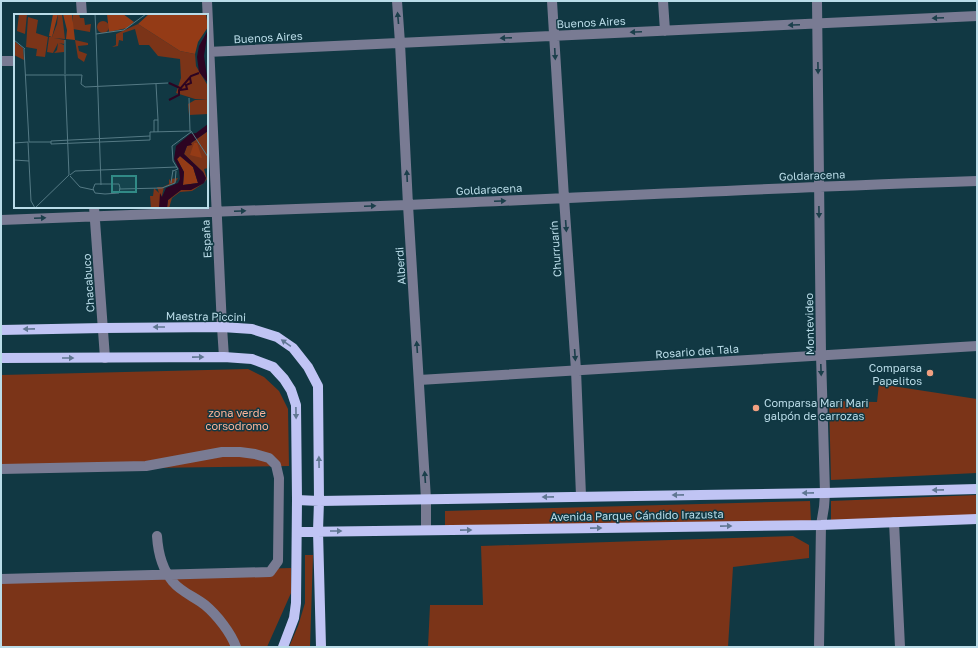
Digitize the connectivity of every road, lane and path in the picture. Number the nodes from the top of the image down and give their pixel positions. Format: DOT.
graph roads {
  1 [pos="81,1"];
  2 [pos="207,1"];
  3 [pos="397,1"];
  4 [pos="552,1"];
  5 [pos="663,1"];
  6 [pos="817,1"];
  7 [pos="82,14"];
  8 [pos="207,14"];
  9 [pos="977,16"];
  10 [pos="817,23"];
  11 [pos="665,31"];
  12 [pos="554,36"];
  13 [pos="400,43"];
  14 [pos="208,52"];
  15 [pos="14,60"];
  16 [pos="1,61"];
  17 [pos="977,181"];
  18 [pos="819,186"];
  19 [pos="564,198"];
  20 [pos="408,205"];
  21 [pos="95,211"];
  22 [pos="217,212"];
  23 [pos="1,220"];
  24 [pos="222,327"];
  25 [pos="103,328"];
  26 [pos="1,330"];
  27 [pos="977,346"];
  28 [pos="821,355"];
  29 [pos="224,356"];
  30 [pos="1,358"];
  31 [pos="105,358"];
  32 [pos="576,370"];
  33 [pos="419,380"];
  34 [pos="1,469"];
  35 [pos="977,489"];
  36 [pos="825,493"];
  37 [pos="581,496"];
  38 [pos="426,499"];
  39 [pos="297,500"];
  40 [pos="319,501"];
  41 [pos="977,519"];
  42 [pos="894,522"];
  43 [pos="821,525"];
  44 [pos="426,530"];
  45 [pos="318,531"];
  46 [pos="297,532"];
  47 [pos="157,536"];
  48 [pos="168,575"];
  49 [pos="1,579"];
  50 [pos="236,647"];
  51 [pos="283,647"];
  52 [pos="321,647"];
  53 [pos="819,647"];
  54 [pos="900,647"];
  1 -- 7 [label="street"];
  2 -- 8 [label="street, España"];
  13 -- 3 [label="street, Alberdi, one-way"];
  4 -- 12 [label="street, Churruarín"];
  5 -- 11 [label="street"];
  6 -- 10 [label="street, Montevideo"];
  9 -- 10 [label="street, Buenos Aires, one-way"];
  10 -- 11 [label="street, Buenos Aires, one-way"];
  10 -- 18 [label="street, Montevideo, one-way"];
  11 -- 12 [label="street, Buenos Aires, one-way"];
  12 -- 13 [label="street, Buenos Aires, one-way"];
  12 -- 19 [label="street, Churruarín, one-way"];
  13 -- 14 [label="street, Buenos Aires"];
  20 -- 13 [label="street, Alberdi, one-way"];
  14 -- 22 [label="street, España"];
  15 -- 16 [label="street"];
  17 -- 18 [label="street, Goldaracena"];
  18 -- 19 [label="street, Goldaracena"];
  18 -- 28 [label="street, Montevideo, one-way"];
  20 -- 19 [label="street, Goldaracena, one-way"];
  19 -- 32 [label="street, Churruarín, one-way"];
  22 -- 20 [label="street, Goldaracena, one-way"];
  33 -- 20 [label="street, Alberdi, one-way"];
  21 -- 22 [label="street, Goldaracena"];
  23 -- 21 [label="street, Goldaracena, one-way"];
  21 -- 25 [label="street, Chacabuco"];
  22 -- 24 [label="street, España"];
  24 -- 25 [label="main road, Maestra Piccini, one-way"];
  24 -- 29 [label="street, España"];
  40 -- 24 [label="main road, Maestra Piccini, one-way"];
  25 -- 26 [label="main road, Maestra Piccini, one-way"];
  25 -- 31 [label="street, Chacabuco"];
  27 -- 28 [label="street, Rosario del Tala"];
  28 -- 32 [label="street, Rosario del Tala"];
  28 -- 36 [label="street, Montevideo, one-way"];
  31 -- 29 [label="main road, one-way"];
  29 -- 39 [label="main road, one-way"];
  30 -- 31 [label="main road, one-way"];
  32 -- 33 [label="street, Rosario del Tala"];
  32 -- 37 [label="street, Churruarín"];
  38 -- 33 [label="street, Alberdi, one-way"];
  34 -- 48 [label="street"];
  35 -- 36 [label="main road, Avenida Parque Cándido Irazusta, one-way"];
  36 -- 37 [label="main road, Avenida Parque Cándido Irazusta, one-way"];
  36 -- 43 [label="street, Montevideo"];
  37 -- 38 [label="main road, Avenida Parque Cándido Irazusta, one-way"];
  38 -- 40 [label="main road, Avenida Parque Cándido Irazusta"];
  38 -- 44 [label="street, Alberdi"];
  39 -- 40 [label="main road, Avenida Parque Cándido Irazusta"];
  39 -- 46 [label="main road"];
  40 -- 45 [label="main road, Maestra Piccini"];
  41 -- 42 [label="main road, Avenida Parque Cándido Irazusta"];
  42 -- 43 [label="main road, Avenida Parque Cándido Irazusta"];
  42 -- 54 [label="street"];
  44 -- 43 [label="main road, Avenida Parque Cándido Irazusta, one-way"];
  43 -- 53 [label="street, Montevideo"];
  45 -- 44 [label="main road, Avenida Parque Cándido Irazusta, one-way"];
  45 -- 46 [label="main road, Avenida Parque Cándido Irazusta"];
  45 -- 52 [label="main road, Maestra Piccini"];
  46 -- 51 [label="main road"];
  47 -- 48 [label="street"];
  48 -- 49 [label="street"];
  48 -- 50 [label="street"];
}
